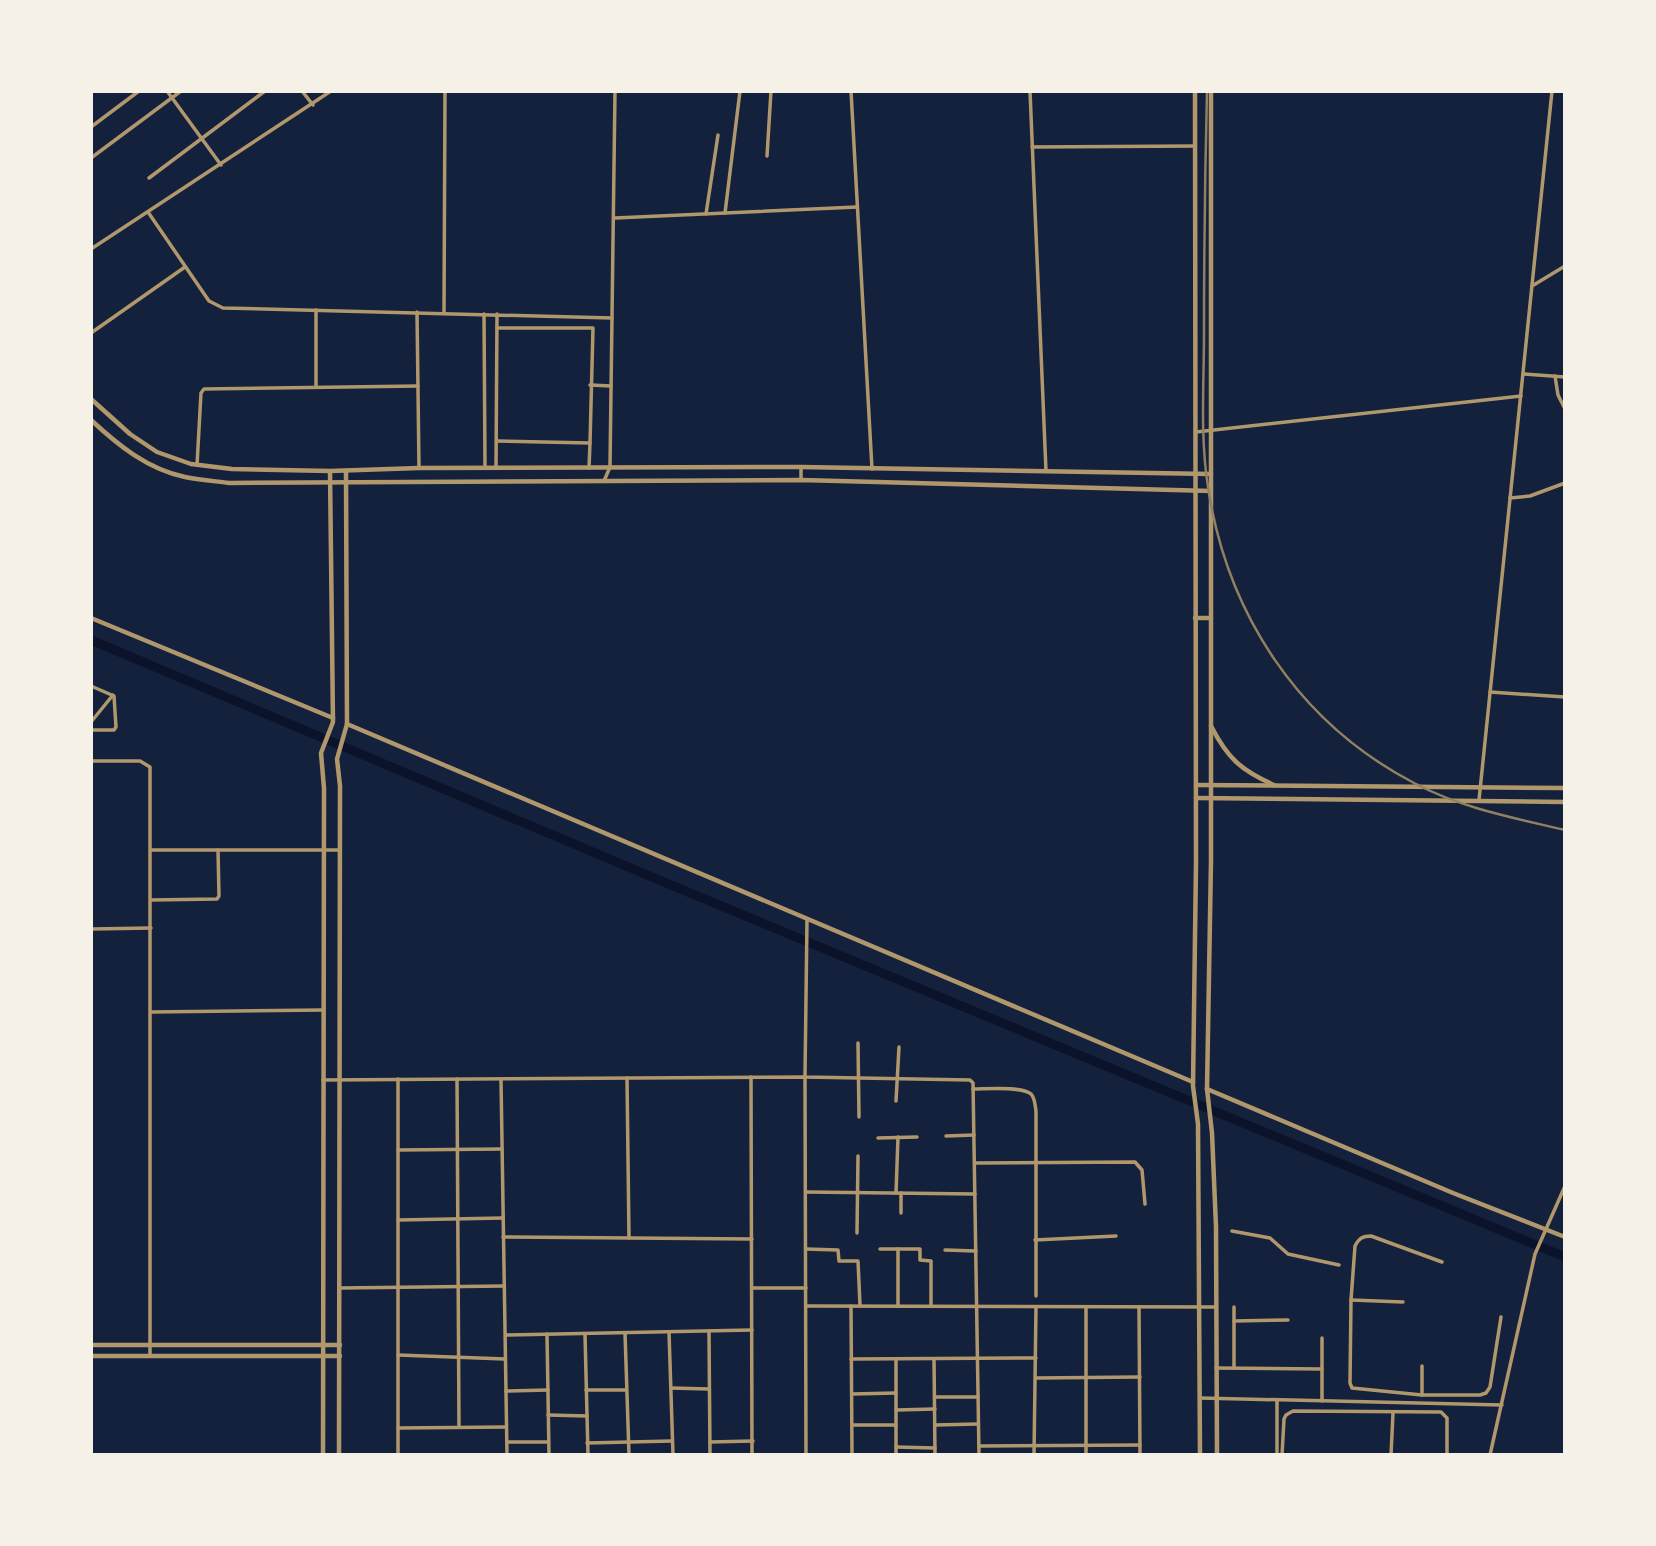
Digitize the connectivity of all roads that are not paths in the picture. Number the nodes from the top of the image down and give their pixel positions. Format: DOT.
graph roads {
  1 [pos="139,91"];
  2 [pos="167,91"];
  3 [pos="181,91"];
  4 [pos="265,91"];
  5 [pos="302,91"];
  6 [pos="331,91"];
  7 [pos="445,91"];
  8 [pos="615,91"];
  9 [pos="740,91"];
  10 [pos="771,91"];
  11 [pos="850,91"];
  12 [pos="1030,91"];
  13 [pos="1195,91"];
  14 [pos="1211,91"];
  15 [pos="1552,91"];
  16 [pos="172,98"];
  17 [pos="313,105"];
  18 [pos="91,127"];
  19 [pos="718,135"];
  20 [pos="202,138"];
  21 [pos="1195,146"];
  22 [pos="1032,147"];
  23 [pos="767,156"];
  24 [pos="91,158"];
  25 [pos="221,164"];
  26 [pos="149,178"];
  27 [pos="857,207"];
  28 [pos="148,212"];
  29 [pos="725,213"];
  30 [pos="706,214"];
  31 [pos="615,218"];
  32 [pos="91,249"];
  33 [pos="1565,265"];
  34 [pos="186,267"];
  35 [pos="1532,286"];
  36 [pos="316,310"];
  37 [pos="417,312"];
  38 [pos="444,313"];
  39 [pos="484,314"];
  40 [pos="497,314"];
  41 [pos="612,318"];
  42 [pos="497,328"];
  43 [pos="91,333"];
  44 [pos="1523,374"];
  45 [pos="1555,376"];
  46 [pos="1565,377"];
  47 [pos="590,385"];
  48 [pos="418,386"];
  49 [pos="611,386"];
  50 [pos="316,387"];
  51 [pos="1521,396"];
  52 [pos="91,399"];
  53 [pos="1565,409"];
  54 [pos="91,420"];
  55 [pos="1195,432"];
  56 [pos="1211,432"];
  57 [pos="497,441"];
  58 [pos="590,443"];
  59 [pos="197,465"];
  60 [pos="610,467"];
  61 [pos="801,467"];
  62 [pos="419,468"];
  63 [pos="485,468"];
  64 [pos="496,468"];
  65 [pos="589,468"];
  66 [pos="872,469"];
  67 [pos="330,471"];
  68 [pos="346,471"];
  69 [pos="1046,471"];
  70 [pos="1195,473"];
  71 [pos="1211,474"];
  72 [pos="801,480"];
  73 [pos="604,481"];
  74 [pos="330,483"];
  75 [pos="346,483"];
  76 [pos="1565,483"];
  77 [pos="1195,490"];
  78 [pos="1211,491"];
  79 [pos="1510,498"];
  80 [pos="91,618"];
  81 [pos="1195,618"];
  82 [pos="1211,618"];
  83 [pos="91,685"];
  84 [pos="1490,692"];
  85 [pos="113,695"];
  86 [pos="1565,697"];
  87 [pos="333,720"];
  88 [pos="91,722"];
  89 [pos="347,724"];
  90 [pos="1211,726"];
  91 [pos="91,730"];
  92 [pos="91,761"];
  93 [pos="1196,785"];
  94 [pos="1211,786"];
  95 [pos="1276,786"];
  96 [pos="1480,787"];
  97 [pos="1565,788"];
  98 [pos="1196,798"];
  99 [pos="1210,799"];
  100 [pos="1479,800"];
  101 [pos="1565,802"];
  102 [pos="151,850"];
  103 [pos="218,850"];
  104 [pos="323,850"];
  105 [pos="340,850"];
  106 [pos="151,900"];
  107 [pos="807,919"];
  108 [pos="151,928"];
  109 [pos="91,929"];
  110 [pos="323,1010"];
  111 [pos="151,1012"];
  112 [pos="858,1043"];
  113 [pos="899,1047"];
  114 [pos="751,1077"];
  115 [pos="806,1077"];
  116 [pos="627,1078"];
  117 [pos="859,1078"];
  118 [pos="457,1079"];
  119 [pos="501,1079"];
  120 [pos="897,1079"];
  121 [pos="323,1080"];
  122 [pos="340,1080"];
  123 [pos="398,1080"];
  124 [pos="1193,1084"];
  125 [pos="974,1089"];
  126 [pos="1207,1089"];
  127 [pos="896,1101"];
  128 [pos="859,1117"];
  129 [pos="974,1135"];
  130 [pos="946,1136"];
  131 [pos="898,1137"];
  132 [pos="917,1137"];
  133 [pos="878,1138"];
  134 [pos="458,1149"];
  135 [pos="502,1149"];
  136 [pos="398,1150"];
  137 [pos="858,1156"];
  138 [pos="1035,1162"];
  139 [pos="976,1163"];
  140 [pos="1565,1186"];
  141 [pos="806,1192"];
  142 [pos="858,1193"];
  143 [pos="899,1193"];
  144 [pos="975,1194"];
  145 [pos="1145,1204"];
  146 [pos="901,1213"];
  147 [pos="503,1218"];
  148 [pos="458,1219"];
  149 [pos="398,1220"];
  150 [pos="1546,1229"];
  151 [pos="1232,1231"];
  152 [pos="857,1233"];
  153 [pos="503,1237"];
  154 [pos="1116,1237"];
  155 [pos="1565,1237"];
  156 [pos="629,1238"];
  157 [pos="752,1239"];
  158 [pos="1035,1240"];
  159 [pos="806,1249"];
  160 [pos="880,1249"];
  161 [pos="898,1249"];
  162 [pos="945,1250"];
  163 [pos="976,1251"];
  164 [pos="1442,1262"];
  165 [pos="1339,1265"];
  166 [pos="504,1286"];
  167 [pos="398,1287"];
  168 [pos="458,1287"];
  169 [pos="340,1288"];
  170 [pos="752,1288"];
  171 [pos="806,1288"];
  172 [pos="1036,1296"];
  173 [pos="1350,1300"];
  174 [pos="1404,1302"];
  175 [pos="806,1306"];
  176 [pos="851,1306"];
  177 [pos="860,1306"];
  178 [pos="898,1306"];
  179 [pos="931,1306"];
  180 [pos="977,1306"];
  181 [pos="1036,1307"];
  182 [pos="1139,1307"];
  183 [pos="1200,1307"];
  184 [pos="1216,1307"];
  185 [pos="1234,1307"];
  186 [pos="1086,1308"];
  187 [pos="1501,1317"];
  188 [pos="1288,1320"];
  189 [pos="1234,1321"];
  190 [pos="752,1330"];
  191 [pos="709,1331"];
  192 [pos="669,1332"];
  193 [pos="625,1333"];
  194 [pos="547,1334"];
  195 [pos="585,1334"];
  196 [pos="505,1335"];
  197 [pos="1322,1338"];
  198 [pos="91,1345"];
  199 [pos="150,1345"];
  200 [pos="323,1345"];
  201 [pos="340,1345"];
  202 [pos="398,1355"];
  203 [pos="91,1356"];
  204 [pos="150,1356"];
  205 [pos="323,1356"];
  206 [pos="340,1356"];
  207 [pos="460,1357"];
  208 [pos="978,1358"];
  209 [pos="1036,1358"];
  210 [pos="505,1359"];
  211 [pos="851,1359"];
  212 [pos="896,1359"];
  213 [pos="934,1359"];
  214 [pos="1422,1366"];
  215 [pos="1216,1368"];
  216 [pos="1234,1368"];
  217 [pos="1322,1369"];
  218 [pos="1140,1377"];
  219 [pos="1036,1378"];
  220 [pos="1087,1378"];
  221 [pos="671,1388"];
  222 [pos="709,1389"];
  223 [pos="548,1390"];
  224 [pos="586,1390"];
  225 [pos="627,1390"];
  226 [pos="506,1391"];
  227 [pos="1382,1392"];
  228 [pos="896,1393"];
  229 [pos="852,1394"];
  230 [pos="1422,1395"];
  231 [pos="935,1396"];
  232 [pos="978,1397"];
  233 [pos="1200,1398"];
  234 [pos="1216,1399"];
  235 [pos="1277,1400"];
  236 [pos="1322,1401"];
  237 [pos="1382,1402"];
  238 [pos="1393,1403"];
  239 [pos="1502,1405"];
  240 [pos="935,1409"];
  241 [pos="896,1410"];
  242 [pos="1393,1412"];
  243 [pos="548,1415"];
  244 [pos="587,1416"];
  245 [pos="852,1424"];
  246 [pos="935,1424"];
  247 [pos="978,1424"];
  248 [pos="896,1425"];
  249 [pos="459,1427"];
  250 [pos="506,1427"];
  251 [pos="398,1428"];
  252 [pos="672,1441"];
  253 [pos="710,1441"];
  254 [pos="753,1441"];
  255 [pos="506,1442"];
  256 [pos="548,1442"];
  257 [pos="628,1442"];
  258 [pos="587,1443"];
  259 [pos="1086,1445"];
  260 [pos="1140,1445"];
  261 [pos="979,1446"];
  262 [pos="1034,1446"];
  263 [pos="896,1447"];
  264 [pos="935,1448"];
  265 [pos="323,1455"];
  266 [pos="340,1455"];
  267 [pos="398,1455"];
  268 [pos="507,1455"];
  269 [pos="549,1455"];
  270 [pos="587,1455"];
  271 [pos="629,1455"];
  272 [pos="673,1455"];
  273 [pos="710,1455"];
  274 [pos="752,1455"];
  275 [pos="806,1455"];
  276 [pos="852,1455"];
  277 [pos="896,1455"];
  278 [pos="935,1455"];
  279 [pos="979,1455"];
  280 [pos="1034,1455"];
  281 [pos="1086,1455"];
  282 [pos="1140,1455"];
  283 [pos="1200,1455"];
  284 [pos="1217,1455"];
  285 [pos="1280,1455"];
  286 [pos="1294,1455"];
  287 [pos="1328,1455"];
  288 [pos="1391,1455"];
  289 [pos="1447,1455"];
  290 [pos="1490,1455"];
  1 -- 18 [label="street"];
  2 -- 16 [label="street"];
  3 -- 16 [label="street"];
  4 -- 20 [label="street"];
  5 -- 17 [label="street"];
  6 -- 17 [label="street"];
  7 -- 38 [label="street"];
  8 -- 31 [label="street"];
  9 -- 29 [label="street"];
  10 -- 23 [label="street"];
  11 -- 27 [label="street"];
  12 -- 22 [label="street"];
  13 -- 21 [label="street"];
  14 -- 56 [label="street"];
  15 -- 35 [label="street"];
  16 -- 20 [label="street"];
  16 -- 24 [label="street"];
  17 -- 25 [label="street"];
  19 -- 30 [label="street"];
  20 -- 25 [label="street"];
  20 -- 26 [label="street"];
  21 -- 22 [label="street"];
  21 -- 55 [label="street"];
  22 -- 69 [label="street"];
  25 -- 28 [label="street"];
  27 -- 29 [label="street"];
  27 -- 66 [label="street"];
  28 -- 32 [label="street"];
  28 -- 34 [label="street"];
  29 -- 30 [label="street"];
  30 -- 31 [label="street"];
  31 -- 41 [label="street"];
  33 -- 35 [label="street"];
  34 -- 36 [label="street"];
  34 -- 43 [label="street"];
  35 -- 44 [label="street"];
  36 -- 37 [label="street"];
  36 -- 50 [label="street"];
  37 -- 38 [label="street"];
  37 -- 48 [label="street"];
  38 -- 39 [label="street"];
  39 -- 40 [label="street"];
  39 -- 63 [label="street"];
  40 -- 41 [label="street"];
  40 -- 42 [label="street"];
  41 -- 49 [label="street"];
  42 -- 47 [label="street"];
  42 -- 57 [label="street"];
  44 -- 45 [label="street"];
  44 -- 51 [label="street"];
  45 -- 46 [label="street"];
  45 -- 53 [label="street"];
  47 -- 49 [label="street"];
  47 -- 58 [label="street"];
  48 -- 50 [label="street"];
  48 -- 62 [label="street"];
  49 -- 60 [label="street"];
  50 -- 59 [label="street"];
  51 -- 56 [label="street"];
  51 -- 79 [label="street"];
  52 -- 59 [label="street"];
  54 -- 74 [label="street"];
  55 -- 56 [label="street"];
  55 -- 70 [label="street"];
  56 -- 71 [label="street"];
  57 -- 58 [label="street"];
  57 -- 64 [label="street"];
  58 -- 65 [label="street"];
  59 -- 67 [label="street"];
  60 -- 61 [label="street"];
  60 -- 65 [label="street"];
  60 -- 73 [label="street"];
  61 -- 66 [label="street"];
  61 -- 72 [label="street"];
  62 -- 63 [label="street"];
  62 -- 68 [label="street"];
  63 -- 64 [label="street"];
  64 -- 65 [label="street"];
  66 -- 69 [label="street"];
  67 -- 68 [label="street"];
  67 -- 74 [label="street"];
  68 -- 75 [label="street"];
  69 -- 70 [label="street"];
  70 -- 71 [label="street"];
  70 -- 77 [label="street"];
  71 -- 78 [label="street"];
  72 -- 73 [label="street"];
  72 -- 77 [label="street"];
  73 -- 75 [label="street"];
  74 -- 75 [label="street"];
  74 -- 87 [label="street"];
  75 -- 89 [label="street"];
  76 -- 79 [label="street"];
  77 -- 78 [label="street"];
  77 -- 81 [label="street"];
  78 -- 82 [label="street"];
  79 -- 84 [label="street"];
  80 -- 87 [label="street"];
  81 -- 82 [label="street"];
  81 -- 93 [label="street"];
  82 -- 90 [label="street"];
  83 -- 85 [label="street"];
  84 -- 86 [label="street"];
  84 -- 96 [label="street"];
  85 -- 88 [label="street"];
  85 -- 91 [label="street"];
  87 -- 104 [label="street"];
  89 -- 105 [label="street"];
  89 -- 107 [label="street"];
  90 -- 94 [label="street"];
  90 -- 95 [label="street"];
  92 -- 102 [label="street"];
  93 -- 94 [label="street"];
  93 -- 98 [label="street"];
  94 -- 95 [label="street"];
  94 -- 99 [label="street"];
  95 -- 96 [label="street"];
  96 -- 97 [label="street"];
  96 -- 100 [label="street"];
  98 -- 99 [label="street"];
  98 -- 124 [label="street"];
  99 -- 100 [label="street"];
  99 -- 126 [label="street"];
  100 -- 101 [label="street"];
  102 -- 103 [label="street"];
  102 -- 106 [label="street"];
  103 -- 104 [label="street"];
  103 -- 106 [label="street"];
  104 -- 105 [label="street"];
  104 -- 110 [label="street"];
  105 -- 122 [label="street"];
  106 -- 108 [label="street"];
  107 -- 115 [label="street"];
  107 -- 124 [label="street"];
  108 -- 109 [label="street"];
  108 -- 111 [label="street"];
  110 -- 111 [label="street"];
  110 -- 121 [label="street"];
  111 -- 199 [label="street"];
  112 -- 117 [label="street"];
  113 -- 120 [label="street"];
  114 -- 115 [label="street"];
  114 -- 116 [label="street"];
  114 -- 157 [label="street"];
  115 -- 117 [label="street"];
  115 -- 141 [label="street"];
  116 -- 119 [label="street"];
  116 -- 156 [label="street"];
  117 -- 120 [label="street"];
  117 -- 128 [label="street"];
  118 -- 119 [label="street"];
  118 -- 123 [label="street"];
  118 -- 134 [label="street"];
  119 -- 135 [label="street"];
  120 -- 125 [label="street"];
  120 -- 127 [label="street"];
  121 -- 122 [label="street"];
  121 -- 200 [label="street"];
  122 -- 123 [label="street"];
  122 -- 169 [label="street"];
  123 -- 136 [label="street"];
  124 -- 183 [label="street"];
  125 -- 129 [label="street"];
  125 -- 138 [label="street"];
  126 -- 150 [label="street"];
  126 -- 184 [label="street"];
  129 -- 130 [label="street"];
  129 -- 139 [label="street"];
  131 -- 132 [label="street"];
  131 -- 133 [label="street"];
  131 -- 143 [label="street"];
  134 -- 135 [label="street"];
  134 -- 136 [label="street"];
  134 -- 148 [label="street"];
  135 -- 147 [label="street"];
  136 -- 149 [label="street"];
  137 -- 142 [label="street"];
  138 -- 139 [label="street"];
  138 -- 145 [label="street"];
  138 -- 158 [label="street"];
  139 -- 144 [label="street"];
  140 -- 150 [label="street"];
  141 -- 142 [label="street"];
  141 -- 159 [label="street"];
  142 -- 143 [label="street"];
  142 -- 152 [label="street"];
  143 -- 144 [label="street"];
  143 -- 146 [label="street"];
  144 -- 163 [label="street"];
  147 -- 148 [label="street"];
  147 -- 153 [label="street"];
  148 -- 149 [label="street"];
  148 -- 168 [label="street"];
  149 -- 167 [label="street"];
  150 -- 155 [label="street"];
  150 -- 239 [label="street"];
  151 -- 165 [label="street"];
  153 -- 156 [label="street"];
  153 -- 166 [label="street"];
  154 -- 158 [label="street"];
  156 -- 157 [label="street"];
  157 -- 170 [label="street"];
  158 -- 172 [label="street"];
  159 -- 171 [label="street"];
  159 -- 177 [label="street"];
  160 -- 161 [label="street"];
  161 -- 178 [label="street"];
  161 -- 179 [label="street"];
  162 -- 163 [label="street"];
  163 -- 180 [label="street"];
  164 -- 173 [label="street"];
  166 -- 168 [label="street"];
  166 -- 196 [label="street"];
  167 -- 168 [label="street"];
  167 -- 169 [label="street"];
  167 -- 202 [label="street"];
  168 -- 207 [label="street"];
  169 -- 201 [label="street"];
  170 -- 171 [label="street"];
  170 -- 190 [label="street"];
  171 -- 175 [label="street"];
  173 -- 174 [label="street"];
  173 -- 227 [label="street"];
  175 -- 176 [label="street"];
  175 -- 275 [label="street"];
  176 -- 177 [label="street"];
  176 -- 211 [label="street"];
  177 -- 178 [label="street"];
  178 -- 179 [label="street"];
  179 -- 180 [label="street"];
  180 -- 181 [label="street"];
  180 -- 208 [label="street"];
  181 -- 186 [label="street"];
  181 -- 209 [label="street"];
  182 -- 183 [label="street"];
  182 -- 186 [label="street"];
  182 -- 218 [label="street"];
  183 -- 184 [label="street"];
  183 -- 233 [label="street"];
  184 -- 215 [label="street"];
  185 -- 189 [label="street"];
  186 -- 220 [label="street"];
  187 -- 230 [label="street"];
  188 -- 189 [label="street"];
  189 -- 216 [label="street"];
  190 -- 191 [label="street"];
  190 -- 254 [label="street"];
  191 -- 192 [label="street"];
  191 -- 222 [label="street"];
  192 -- 193 [label="street"];
  192 -- 221 [label="street"];
  193 -- 195 [label="street"];
  193 -- 225 [label="street"];
  194 -- 195 [label="street"];
  194 -- 196 [label="street"];
  194 -- 223 [label="street"];
  195 -- 224 [label="street"];
  196 -- 210 [label="street"];
  197 -- 217 [label="street"];
  198 -- 199 [label="street"];
  199 -- 200 [label="street"];
  199 -- 204 [label="street"];
  200 -- 201 [label="street"];
  200 -- 205 [label="street"];
  201 -- 206 [label="street"];
  202 -- 207 [label="street"];
  202 -- 251 [label="street"];
  203 -- 204 [label="street"];
  204 -- 205 [label="street"];
  205 -- 206 [label="street"];
  205 -- 265 [label="street"];
  206 -- 266 [label="street"];
  207 -- 210 [label="street"];
  207 -- 249 [label="street"];
  208 -- 209 [label="street"];
  208 -- 213 [label="street"];
  208 -- 232 [label="street"];
  209 -- 219 [label="street"];
  210 -- 226 [label="street"];
  211 -- 212 [label="street"];
  211 -- 229 [label="street"];
  212 -- 213 [label="street"];
  212 -- 228 [label="street"];
  213 -- 231 [label="street"];
  214 -- 230 [label="street"];
  215 -- 216 [label="street"];
  215 -- 234 [label="street"];
  216 -- 217 [label="street"];
  217 -- 236 [label="street"];
  218 -- 220 [label="street"];
  218 -- 260 [label="street"];
  219 -- 220 [label="street"];
  219 -- 262 [label="street"];
  220 -- 259 [label="street"];
  221 -- 222 [label="street"];
  221 -- 252 [label="street"];
  222 -- 253 [label="street"];
  223 -- 226 [label="street"];
  223 -- 243 [label="street"];
  224 -- 225 [label="street"];
  224 -- 244 [label="street"];
  225 -- 257 [label="street"];
  226 -- 250 [label="street"];
  227 -- 230 [label="street"];
  227 -- 237 [label="street"];
  228 -- 229 [label="street"];
  228 -- 241 [label="street"];
  229 -- 245 [label="street"];
  231 -- 232 [label="street"];
  231 -- 240 [label="street"];
  232 -- 247 [label="street"];
  233 -- 234 [label="street"];
  233 -- 283 [label="street"];
  234 -- 235 [label="street"];
  234 -- 284 [label="street"];
  235 -- 236 [label="street"];
  235 -- 285 [label="street"];
  236 -- 237 [label="street"];
  237 -- 238 [label="street"];
  238 -- 239 [label="street"];
  238 -- 242 [label="street"];
  239 -- 290 [label="street"];
  240 -- 241 [label="street"];
  240 -- 246 [label="street"];
  241 -- 248 [label="street"];
  242 -- 285 [label="street"];
  242 -- 288 [label="street"];
  242 -- 289 [label="street"];
  243 -- 244 [label="street"];
  243 -- 256 [label="street"];
  244 -- 258 [label="street"];
  245 -- 248 [label="street"];
  245 -- 276 [label="street"];
  246 -- 247 [label="street"];
  246 -- 264 [label="street"];
  247 -- 261 [label="street"];
  248 -- 263 [label="street"];
  249 -- 250 [label="street"];
  249 -- 251 [label="street"];
  250 -- 255 [label="street"];
  251 -- 267 [label="street"];
  252 -- 257 [label="street"];
  252 -- 272 [label="street"];
  253 -- 254 [label="street"];
  253 -- 273 [label="street"];
  254 -- 274 [label="street"];
  255 -- 256 [label="street"];
  255 -- 268 [label="street"];
  256 -- 269 [label="street"];
  257 -- 258 [label="street"];
  257 -- 271 [label="street"];
  258 -- 270 [label="street"];
  259 -- 260 [label="street"];
  259 -- 262 [label="street"];
  259 -- 281 [label="street"];
  260 -- 282 [label="street"];
  261 -- 262 [label="street"];
  261 -- 279 [label="street"];
  262 -- 280 [label="street"];
  263 -- 264 [label="street"];
  263 -- 277 [label="street"];
  264 -- 278 [label="street"];
  286 -- 287 [label="street"];
}
